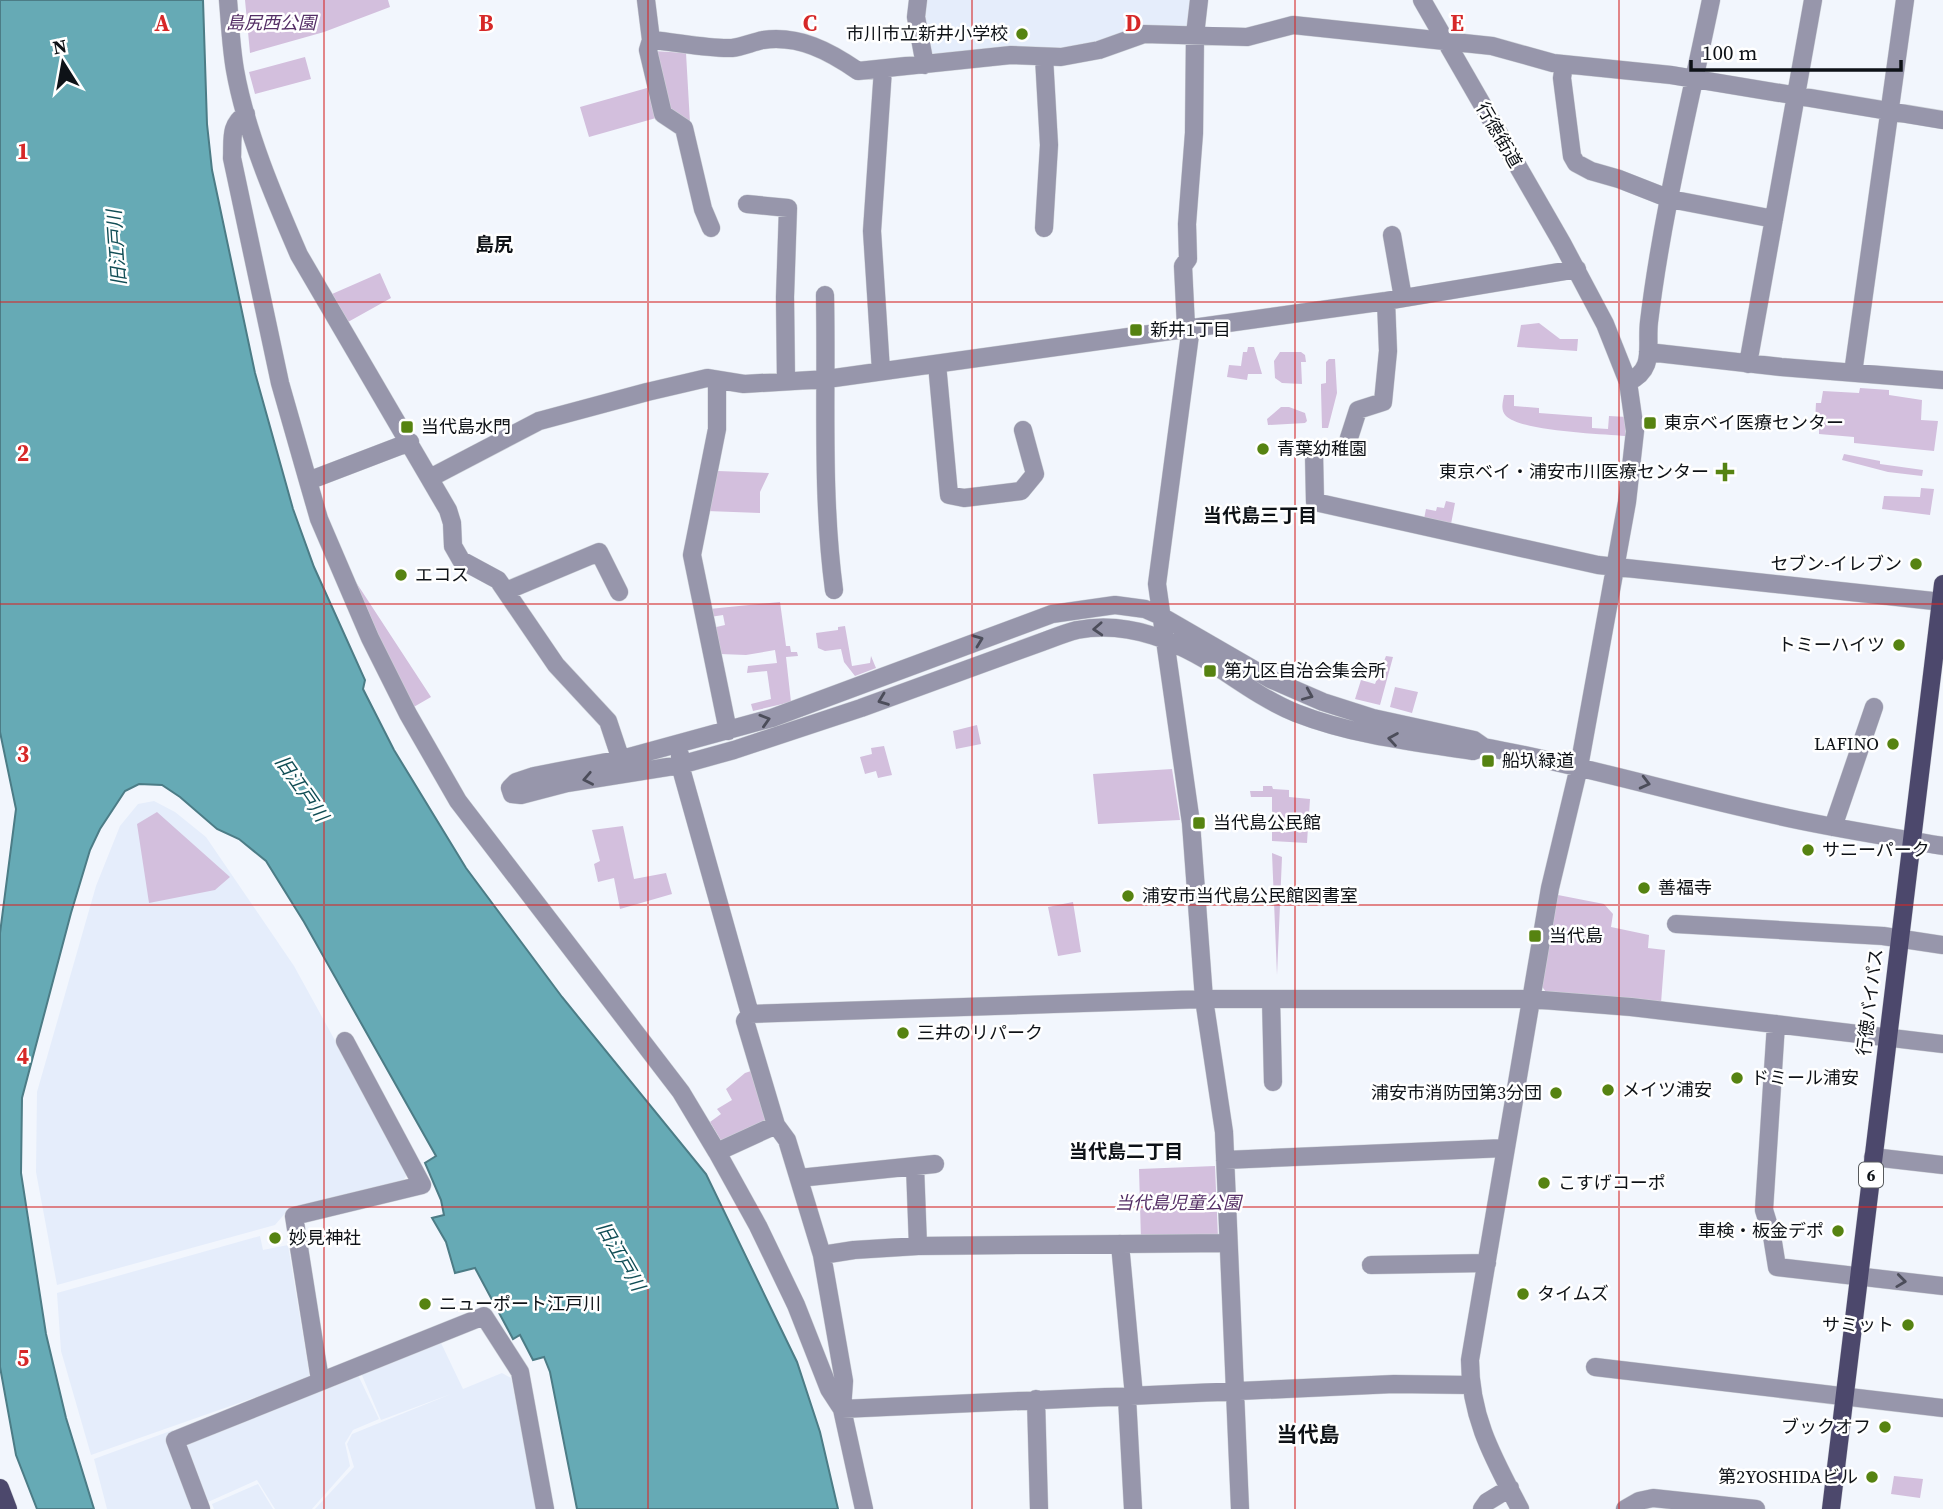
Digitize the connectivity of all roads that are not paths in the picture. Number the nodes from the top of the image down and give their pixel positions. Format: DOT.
graph roads {
  1 [pos="229,0"];
  2 [pos="646,0"];
  3 [pos="918,0"];
  4 [pos="1199,0"];
  5 [pos="1422,0"];
  6 [pos="1710,0"];
  7 [pos="1813,0"];
  8 [pos="1905,0"];
  9 [pos="1195,36"];
  10 [pos="651,40"];
  11 [pos="1445,41"];
  12 [pos="1044,57"];
  13 [pos="925,65"];
  14 [pos="1564,65"];
  15 [pos="883,69"];
  16 [pos="1695,78"];
  17 [pos="1796,96"];
  18 [pos="1889,111"];
  19 [pos="246,114"];
  20 [pos="1943,120"];
  21 [pos="1670,199"];
  22 [pos="747,204"];
  23 [pos="1774,219"];
  24 [pos="710,228"];
  25 [pos="1044,228"];
  26 [pos="1392,235"];
  27 [pos="1577,269"];
  28 [pos="825,295"];
  29 [pos="1394,299"];
  30 [pos="1188,327"];
  31 [pos="1648,352"];
  32 [pos="937,364"];
  33 [pos="1748,364"];
  34 [pos="881,372"];
  35 [pos="1853,373"];
  36 [pos="827,379"];
  37 [pos="1943,380"];
  38 [pos="717,381"];
  39 [pos="786,382"];
  40 [pos="1628,382"];
  41 [pos="1023,430"];
  42 [pos="1349,438"];
  43 [pos="410,442"];
  44 [pos="1314,453"];
  45 [pos="430,478"];
  46 [pos="308,481"];
  47 [pos="1616,566"];
  48 [pos="834,590"];
  49 [pos="506,591"];
  50 [pos="619,592"];
  51 [pos="1942,596"];
  52 [pos="1161,616"];
  53 [pos="1165,639"];
  54 [pos="1874,707"];
  55 [pos="728,731"];
  56 [pos="679,743"];
  57 [pos="1484,747"];
  58 [pos="680,765"];
  59 [pos="623,766"];
  60 [pos="1579,767"];
  61 [pos="1833,827"];
  62 [pos="1912,841"];
  63 [pos="1943,846"];
  64 [pos="1676,924"];
  65 [pos="1899,939"];
  66 [pos="1943,945"];
  67 [pos="1204,999"];
  68 [pos="1271,999"];
  69 [pos="1530,999"];
  70 [pos="750,1014"];
  71 [pos="1776,1024"];
  72 [pos="1887,1037"];
  73 [pos="345,1041"];
  74 [pos="1943,1044"];
  75 [pos="1273,1082"];
  76 [pos="776,1125"];
  77 [pos="1506,1148"];
  78 [pos="717,1152"];
  79 [pos="1873,1157"];
  80 [pos="1225,1160"];
  81 [pos="935,1164"];
  82 [pos="1943,1165"];
  83 [pos="915,1166"];
  84 [pos="799,1178"];
  85 [pos="1227,1243"];
  86 [pos="1119,1244"];
  87 [pos="918,1246"];
  88 [pos="821,1255"];
  89 [pos="1487,1264"];
  90 [pos="1371,1265"];
  91 [pos="1859,1276"];
  92 [pos="1943,1286"];
  93 [pos="1595,1367"];
  94 [pos="320,1380"];
  95 [pos="1470,1385"];
  96 [pos="1234,1391"];
  97 [pos="1130,1397"];
  98 [pos="1844,1397"];
  99 [pos="1036,1399"];
  100 [pos="1943,1408"];
  101 [pos="842,1409"];
  102 [pos="0,1488"];
  103 [pos="1510,1488"];
  104 [pos="8,1509"];
  105 [pos="201,1509"];
  106 [pos="545,1509"];
  107 [pos="864,1509"];
  108 [pos="1039,1509"];
  109 [pos="1133,1509"];
  110 [pos="1240,1509"];
  111 [pos="1482,1509"];
  112 [pos="1520,1509"];
  113 [pos="1625,1509"];
  114 [pos="1756,1509"];
  115 [pos="1831,1509"];
  1 -- 19 [label="street"];
  2 -- 10 [label="street"];
  3 -- 13 [label="street"];
  4 -- 9 [label="street"];
  5 -- 11 [label="street, 行徳街道"];
  6 -- 16 [label="street"];
  7 -- 17 [label="street"];
  8 -- 18 [label="street"];
  9 -- 11 [label="street"];
  9 -- 12 [label="street"];
  9 -- 30 [label="street"];
  10 -- 15 [label="street"];
  10 -- 24 [label="street"];
  11 -- 14 [label="street"];
  11 -- 27 [label="street, 行徳街道"];
  12 -- 13 [label="street"];
  12 -- 25 [label="street"];
  13 -- 15 [label="street"];
  14 -- 16 [label="street"];
  14 -- 21 [label="street"];
  15 -- 34 [label="street"];
  16 -- 17 [label="street"];
  16 -- 21 [label="street"];
  17 -- 18 [label="street"];
  17 -- 23 [label="street"];
  18 -- 20 [label="street"];
  18 -- 35 [label="street"];
  19 -- 43 [label="street"];
  19 -- 46 [label="street"];
  21 -- 23 [label="street"];
  21 -- 31 [label="street"];
  22 -- 39 [label="street"];
  23 -- 33 [label="street"];
  26 -- 29 [label="street"];
  27 -- 29 [label="street"];
  27 -- 40 [label="street, 行徳街道"];
  28 -- 36 [label="street"];
  29 -- 30 [label="street"];
  29 -- 42 [label="street"];
  30 -- 32 [label="street"];
  30 -- 52 [label="street"];
  31 -- 33 [label="street"];
  31 -- 40 [label="street"];
  32 -- 34 [label="street"];
  32 -- 41 [label="street"];
  33 -- 35 [label="street"];
  34 -- 36 [label="street"];
  35 -- 37 [label="street"];
  36 -- 39 [label="street"];
  36 -- 48 [label="street"];
  38 -- 39 [label="street"];
  38 -- 45 [label="street"];
  38 -- 55 [label="street"];
  40 -- 47 [label="street, 行徳街道"];
  43 -- 45 [label="street"];
  43 -- 46 [label="street"];
  44 -- 47 [label="street"];
  45 -- 49 [label="street"];
  46 -- 78 [label="street"];
  47 -- 51 [label="street"];
  47 -- 60 [label="street, 行徳街道"];
  49 -- 50 [label="street"];
  49 -- 59 [label="street"];
  51 -- 62 [label="main road, 行徳バイパス / 6"];
  52 -- 53 [label="street"];
  55 -- 52 [label="street, one-way"];
  52 -- 57 [label="street, one-way"];
  57 -- 53 [label="street, one-way"];
  53 -- 58 [label="street, one-way"];
  53 -- 67 [label="street"];
  54 -- 61 [label="street"];
  55 -- 56 [label="street"];
  56 -- 58 [label="street"];
  56 -- 59 [label="street"];
  57 -- 60 [label="street"];
  58 -- 59 [label="street"];
  58 -- 70 [label="street"];
  59 -- 59 [label="street, one-way"];
  60 -- 61 [label="street, one-way"];
  60 -- 69 [label="street, 行徳街道"];
  61 -- 62 [label="street"];
  62 -- 63 [label="street"];
  62 -- 65 [label="main road, 行徳バイパス / 6"];
  64 -- 65 [label="street"];
  65 -- 66 [label="street"];
  65 -- 72 [label="main road, 行徳バイパス / 6"];
  67 -- 68 [label="street"];
  67 -- 70 [label="street"];
  67 -- 80 [label="street"];
  68 -- 69 [label="street"];
  68 -- 75 [label="street"];
  69 -- 71 [label="street"];
  69 -- 77 [label="street, 行徳街道"];
  70 -- 76 [label="street"];
  71 -- 72 [label="street"];
  71 -- 91 [label="street"];
  72 -- 74 [label="street"];
  72 -- 79 [label="main road, 行徳バイパス / 6"];
  73 -- 94 [label="street"];
  76 -- 78 [label="street"];
  76 -- 84 [label="street"];
  77 -- 80 [label="street"];
  77 -- 89 [label="street, 行徳街道"];
  78 -- 101 [label="street"];
  79 -- 82 [label="street"];
  79 -- 91 [label="main road, 行徳バイパス / 6"];
  80 -- 85 [label="street"];
  81 -- 83 [label="street"];
  83 -- 84 [label="street"];
  83 -- 87 [label="street"];
  84 -- 88 [label="street"];
  85 -- 86 [label="street"];
  85 -- 96 [label="street"];
  86 -- 87 [label="street"];
  86 -- 97 [label="street"];
  87 -- 88 [label="street"];
  88 -- 101 [label="street"];
  89 -- 90 [label="street"];
  89 -- 95 [label="street, 行徳街道"];
  91 -- 92 [label="street, one-way"];
  91 -- 98 [label="main road, 行徳バイパス / 6"];
  93 -- 98 [label="street"];
  94 -- 105 [label="street"];
  94 -- 106 [label="street"];
  95 -- 96 [label="street"];
  95 -- 103 [label="street, 行徳街道"];
  96 -- 97 [label="street"];
  96 -- 110 [label="street"];
  97 -- 99 [label="street"];
  97 -- 109 [label="street"];
  98 -- 100 [label="street"];
  98 -- 115 [label="main road, 行徳バイパス / 6"];
  99 -- 101 [label="street"];
  99 -- 108 [label="street"];
  101 -- 107 [label="street"];
  102 -- 104 [label="main road"];
  103 -- 111 [label="street"];
  103 -- 112 [label="street, 行徳街道"];
  113 -- 114 [label="street"];
}
